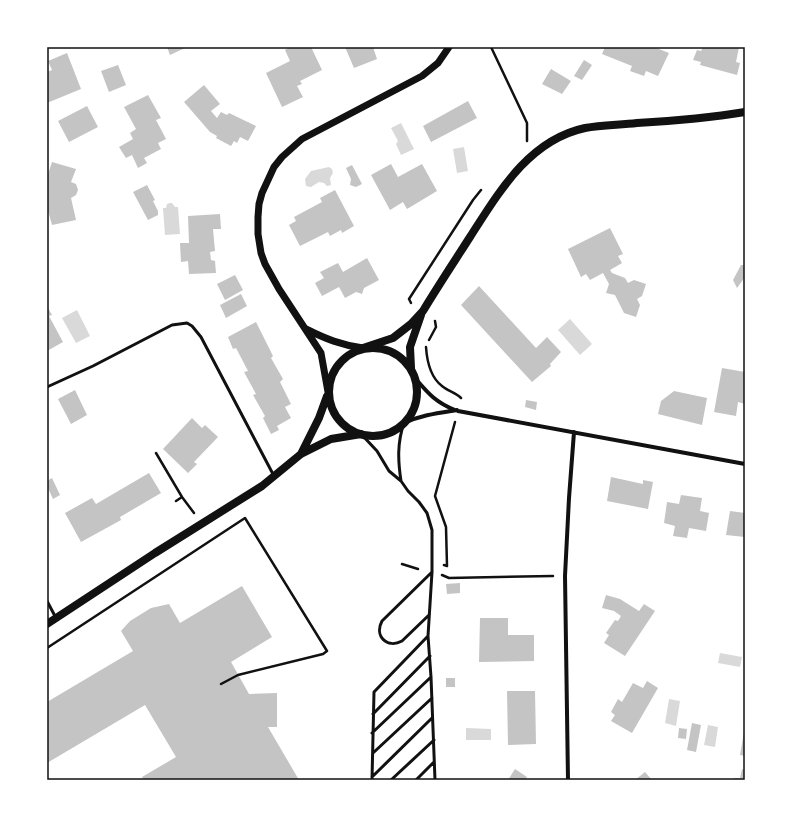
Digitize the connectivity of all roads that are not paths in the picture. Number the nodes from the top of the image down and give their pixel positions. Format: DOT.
graph roads {
  1 [pos="449,47"];
  2 [pos="745,112"];
  3 [pos="423,311"];
  4 [pos="306,329"];
  5 [pos="363,348"];
  6 [pos="411,369"];
  7 [pos="415,378"];
  8 [pos="47,387"];
  9 [pos="328,392"];
  10 [pos="458,411"];
  11 [pos="404,423"];
  12 [pos="574,432"];
  13 [pos="361,434"];
  14 [pos="301,454"];
  15 [pos="745,464"];
  16 [pos="274,476"];
  17 [pos="401,481"];
  18 [pos="432,572"];
  19 [pos="47,601"];
  20 [pos="429,615"];
  21 [pos="56,618"];
  22 [pos="47,624"];
  23 [pos="428,636"];
  24 [pos="430,656"];
  25 [pos="431,677"];
  26 [pos="432,698"];
  27 [pos="373,714"];
  28 [pos="432,718"];
  29 [pos="372,733"];
  30 [pos="434,740"];
  31 [pos="373,753"];
  32 [pos="434,762"];
  33 [pos="372,779"];
  34 [pos="391,780"];
  35 [pos="416,780"];
  36 [pos="435,780"];
  37 [pos="568,780"];
  1 -- 4 [label="street"];
  2 -- 3 [label="main road"];
  3 -- 5 [label="main road"];
  3 -- 6 [label="main road"];
  4 -- 5 [label="street"];
  4 -- 9 [label="street"];
  5 -- 6 [label="main road"];
  5 -- 9 [label="main road"];
  6 -- 7 [label="main road"];
  7 -- 11 [label="main road"];
  7 -- 11 [label="street"];
  8 -- 16 [label="lane"];
  9 -- 13 [label="main road"];
  9 -- 14 [label="main road"];
  10 -- 12 [label="street"];
  11 -- 13 [label="main road"];
  11 -- 17 [label="lane"];
  12 -- 15 [label="street"];
  12 -- 37 [label="street"];
  13 -- 14 [label="main road"];
  13 -- 17 [label="lane"];
  14 -- 16 [label="main road"];
  16 -- 21 [label="main road"];
  17 -- 18 [label="lane"];
  18 -- 20 [label="lane"];
  18 -- 20 [label="lane"];
  19 -- 21 [label="lane"];
  20 -- 23 [label="lane"];
  21 -- 22 [label="main road"];
  23 -- 24 [label="lane"];
  23 -- 27 [label="lane"];
  24 -- 25 [label="lane"];
  24 -- 27 [label="lane"];
  25 -- 26 [label="lane"];
  25 -- 29 [label="lane"];
  26 -- 28 [label="lane"];
  26 -- 31 [label="lane"];
  27 -- 29 [label="lane"];
  28 -- 30 [label="lane"];
  28 -- 33 [label="lane"];
  29 -- 31 [label="lane"];
  30 -- 32 [label="lane"];
  30 -- 34 [label="lane"];
  31 -- 33 [label="lane"];
  32 -- 35 [label="lane"];
  32 -- 36 [label="lane"];
}
